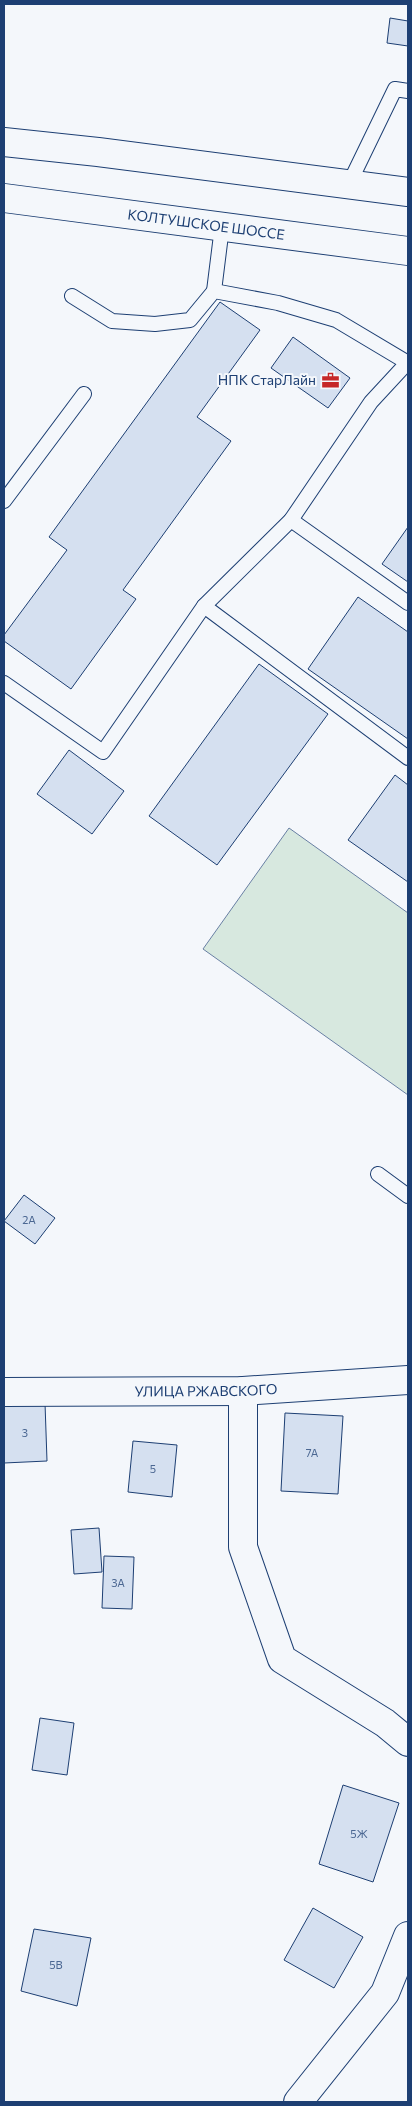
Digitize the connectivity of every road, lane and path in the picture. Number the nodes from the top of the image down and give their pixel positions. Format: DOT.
graph roads {
  1 [pos="408,91"];
  2 [pos="4,142"];
  3 [pos="348,186"];
  4 [pos="408,192"];
  5 [pos="4,198"];
  6 [pos="222,227"];
  7 [pos="408,251"];
  8 [pos="214,292"];
  9 [pos="72,296"];
  10 [pos="408,362"];
  11 [pos="84,394"];
  12 [pos="4,501"];
  13 [pos="291,520"];
  14 [pos="408,603"];
  15 [pos="204,606"];
  16 [pos="4,683"];
  17 [pos="408,758"];
  18 [pos="378,1174"];
  19 [pos="408,1196"];
  20 [pos="408,1380"];
  21 [pos="243,1390"];
  22 [pos="4,1392"];
  23 [pos="408,1742"];
  24 [pos="408,1936"];
  25 [pos="298,2102"];
  1 -- 3 [label="lane"];
  2 -- 3 [label="street"];
  3 -- 4 [label="street"];
  5 -- 6 [label="street, КОЛТУШСКОЕ ШОССЕ"];
  6 -- 7 [label="street, КОЛТУШСКОЕ ШОССЕ"];
  6 -- 8 [label="lane"];
  8 -- 9 [label="lane"];
  8 -- 10 [label="lane"];
  10 -- 13 [label="lane"];
  11 -- 12 [label="lane"];
  13 -- 14 [label="lane"];
  13 -- 15 [label="lane"];
  15 -- 16 [label="lane"];
  15 -- 17 [label="lane"];
  18 -- 19 [label="lane"];
  20 -- 21 [label="street, УЛИЦА РЖАВСКОГО"];
  21 -- 22 [label="street, УЛИЦА РЖАВСКОГО"];
  21 -- 23 [label="street"];
  24 -- 25 [label="street"];
}
